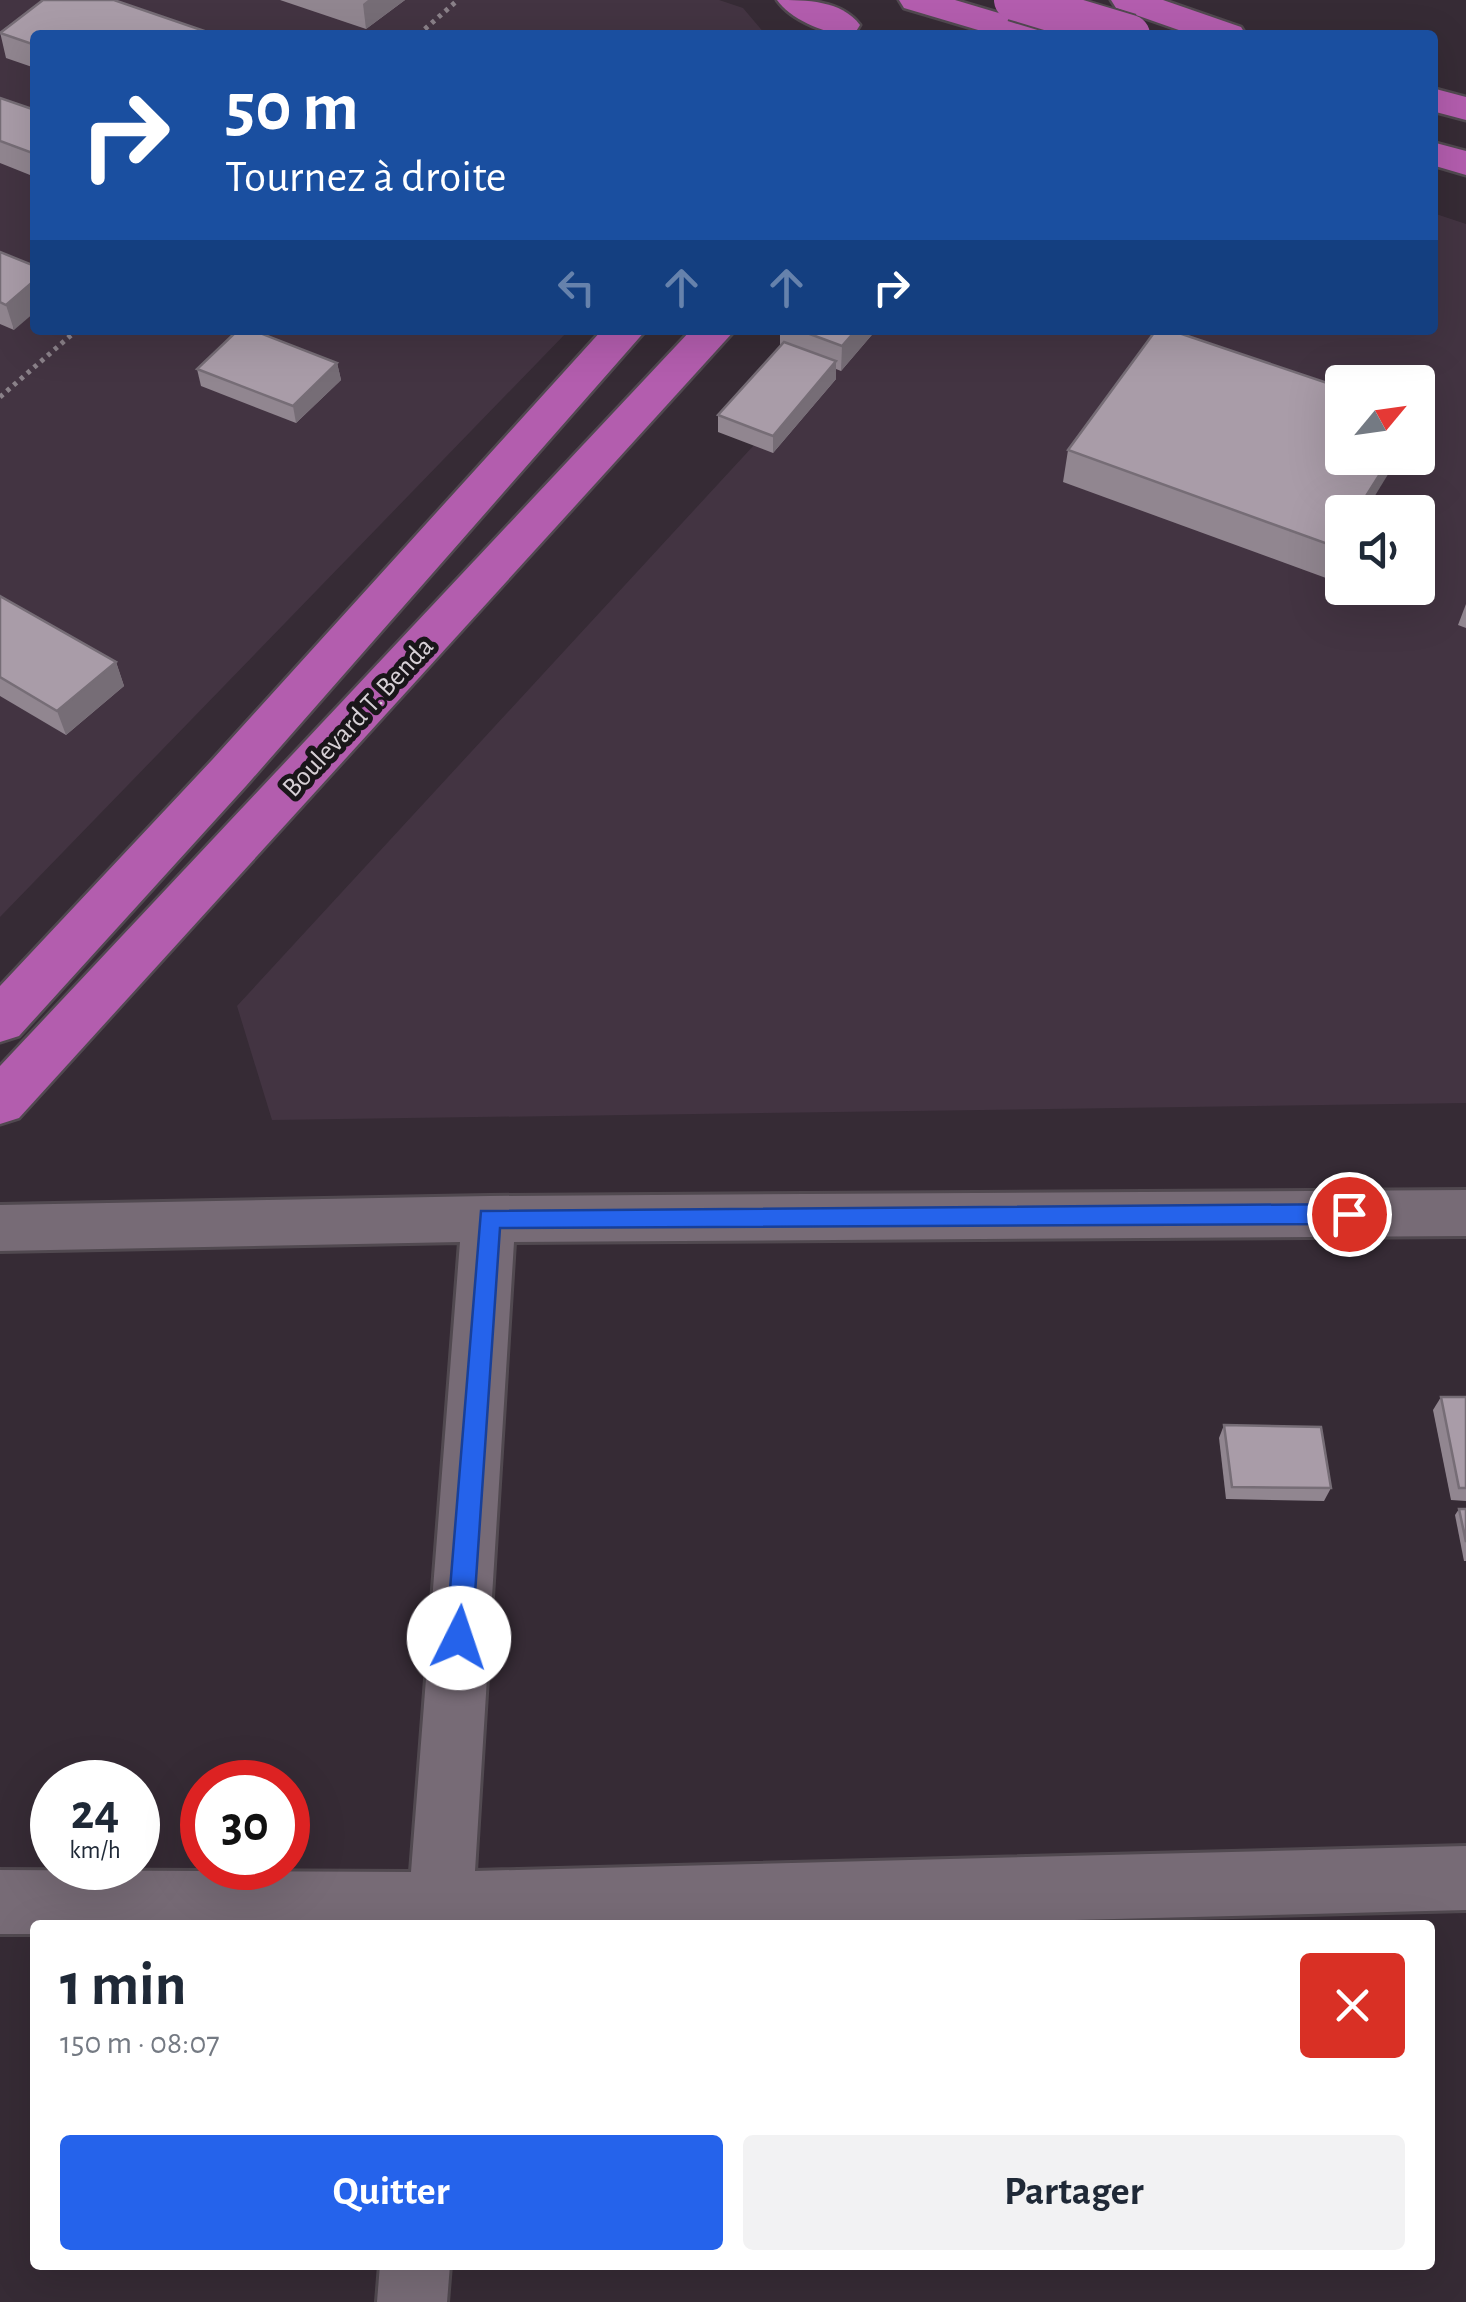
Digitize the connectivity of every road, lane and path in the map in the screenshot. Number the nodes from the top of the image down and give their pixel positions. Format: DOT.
graph roads {
  1 [pos="458,0"];
  2 [pos="794,0"];
  3 [pos="917,0"];
  4 [pos="1014,0"];
  5 [pos="1083,0"];
  6 [pos="1130,0"];
  7 [pos="844,20"];
  8 [pos="424,30"];
  9 [pos="1016,30"];
  10 [pos="1084,30"];
  11 [pos="1113,30"];
  12 [pos="1214,30"];
  13 [pos="1438,101"];
  14 [pos="1466,110"];
  15 [pos="1438,126"];
  16 [pos="1466,134"];
  17 [pos="1438,155"];
  18 [pos="1466,163"];
  19 [pos="1438,193"];
  20 [pos="1466,201"];
  21 [pos="71,335"];
  22 [pos="620,335"];
  23 [pos="709,335"];
  24 [pos="0,397"];
  25 [pos="0,1021"];
  26 [pos="0,1102"];
  27 [pos="1466,1214"];
  28 [pos="489,1218"];
  29 [pos="0,1228"];
  30 [pos="1466,1878"];
  31 [pos="0,1902"];
  32 [pos="440,1914"];
  33 [pos="415,2270"];
  34 [pos="412,2302"];
  1 -- 8 [label="path"];
  2 -- 7 [label="highway"];
  3 -- 9 [label="highway"];
  4 -- 11 [label="highway, bridge"];
  5 -- 10 [label="highway"];
  6 -- 12 [label="highway"];
  13 -- 14 [label="highway"];
  15 -- 16 [label="highway"];
  17 -- 18 [label="highway"];
  19 -- 20 [label="highway"];
  21 -- 24 [label="path"];
  22 -- 25 [label="highway, Boulevard T. Benda"];
  23 -- 26 [label="highway, Boulevard T. Benda"];
  27 -- 28 [label="street"];
  28 -- 29 [label="street"];
  28 -- 32 [label="street"];
  30 -- 32 [label="street"];
  31 -- 32 [label="street"];
  33 -- 34 [label="street"];
}
